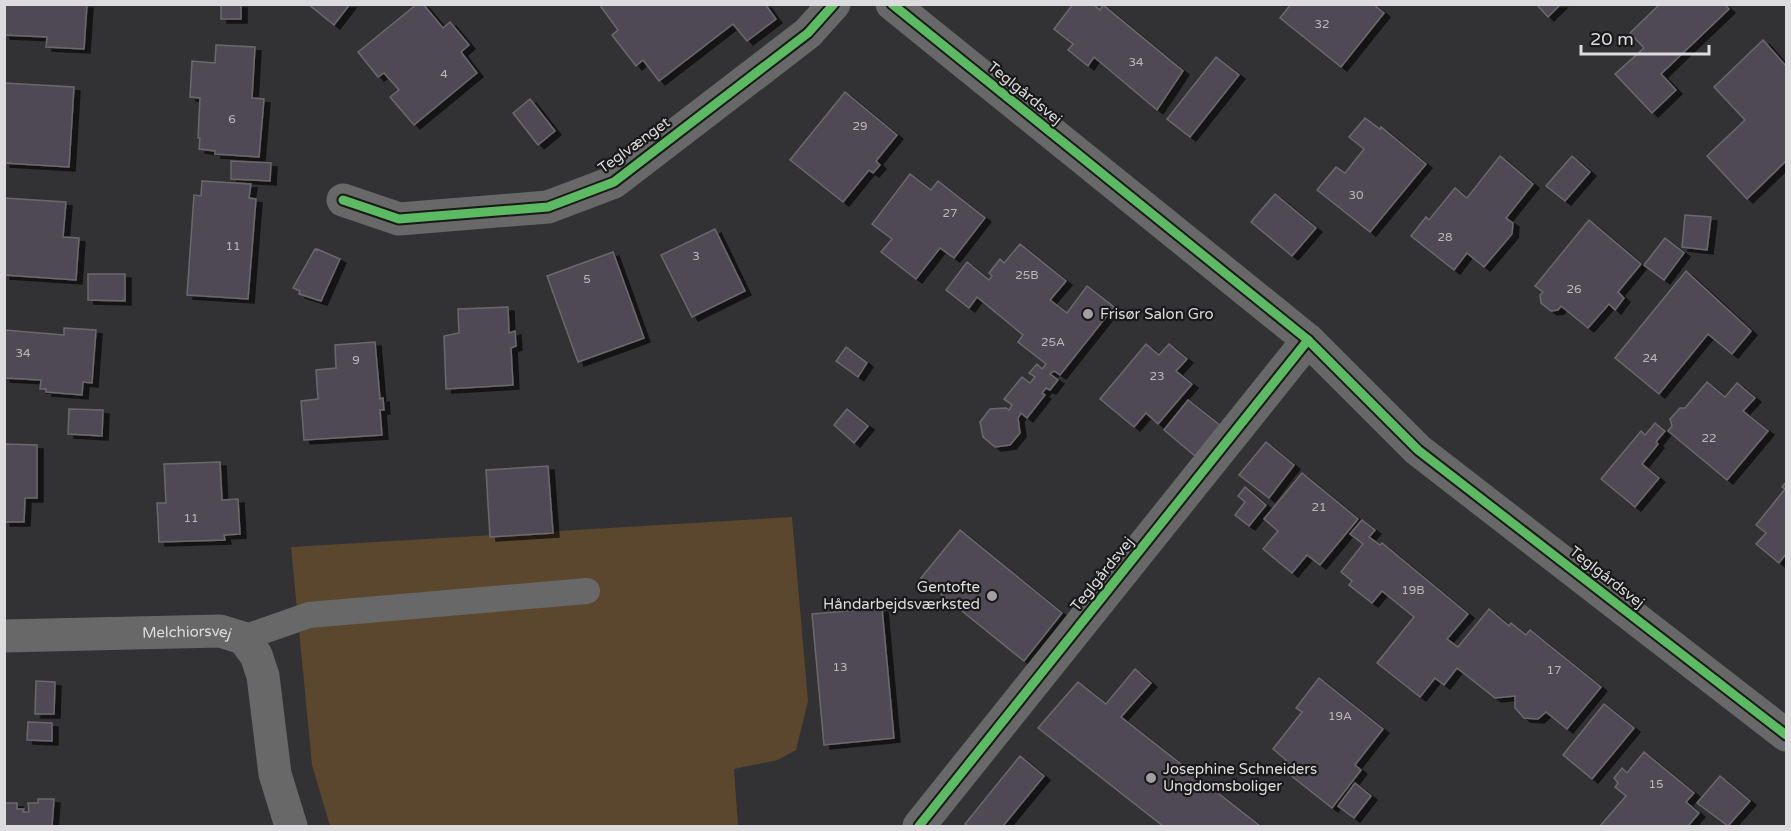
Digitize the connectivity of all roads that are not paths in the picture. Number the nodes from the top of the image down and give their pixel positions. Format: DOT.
graph roads {
  1 [pos="834,4"];
  2 [pos="892,4"];
  3 [pos="343,200"];
  4 [pos="1308,340"];
  5 [pos="587,591"];
  6 [pos="4,636"];
  7 [pos="243,638"];
  8 [pos="1786,735"];
  9 [pos="291,826"];
  10 [pos="919,826"];
  1 -- 3 [label="street, Teglvænget"];
  2 -- 4 [label="street, Teglgårdsvej"];
  4 -- 8 [label="street, Teglgårdsvej"];
  4 -- 10 [label="street, Teglgårdsvej"];
  5 -- 7 [label="lane"];
  6 -- 7 [label="street, Melchiorsvej"];
  7 -- 9 [label="street, Melchiorsvej"];
}
